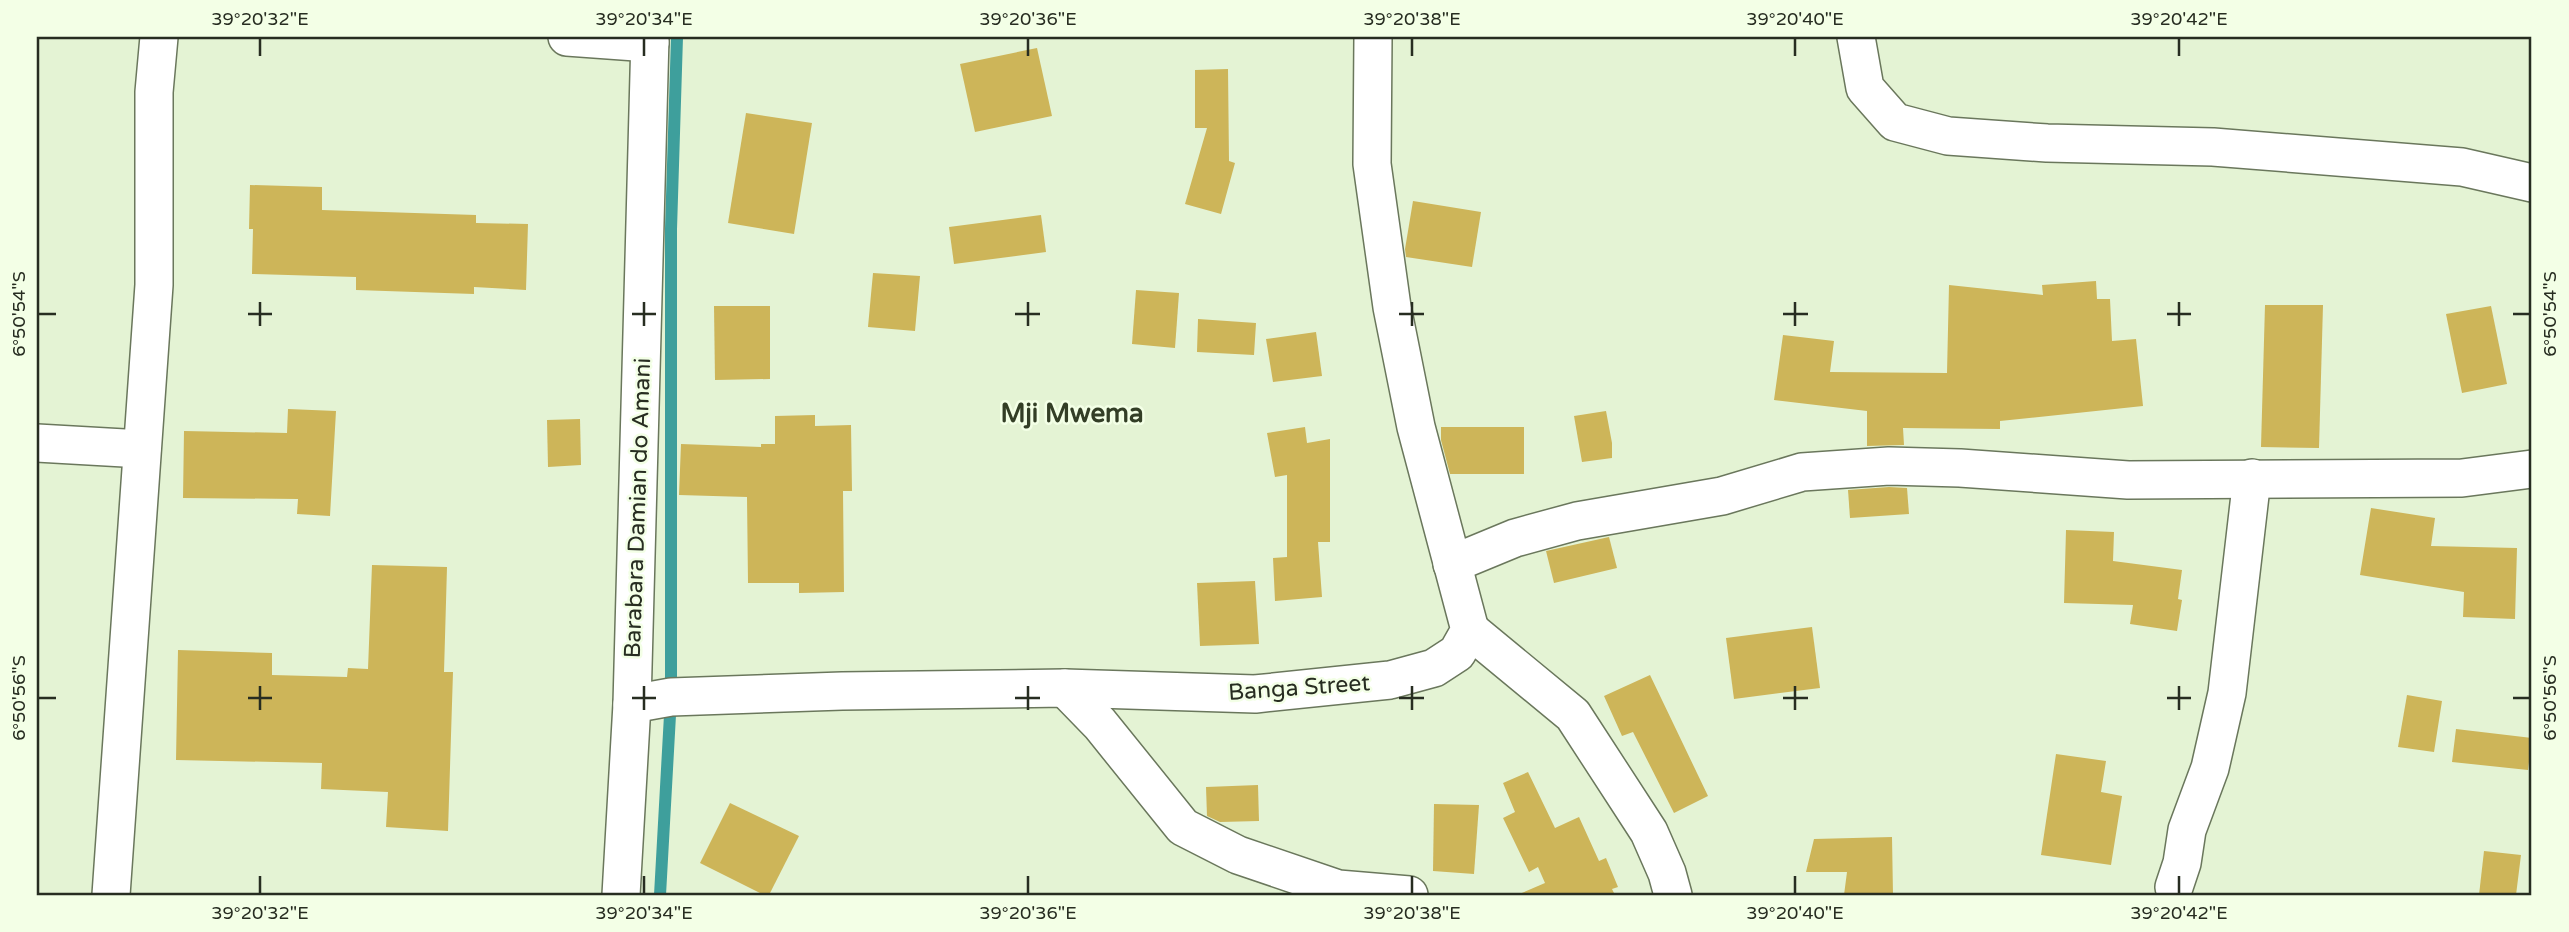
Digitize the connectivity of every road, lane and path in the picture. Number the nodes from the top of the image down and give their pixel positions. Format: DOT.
graph roads {
  1 [pos="159,37"];
  2 [pos="567,37"];
  3 [pos="1373,37"];
  4 [pos="1856,37"];
  5 [pos="650,40"];
  6 [pos="2532,183"];
  7 [pos="37,443"];
  8 [pos="142,449"];
  9 [pos="2532,469"];
  10 [pos="2252,478"];
  11 [pos="1452,564"];
  12 [pos="1470,630"];
  13 [pos="1065,688"];
  14 [pos="632,704"];
  15 [pos="2172,892"];
  16 [pos="111,895"];
  17 [pos="621,895"];
  18 [pos="1409,895"];
  19 [pos="1673,895"];
  1 -- 8 [label="street"];
  2 -- 5 [label="street"];
  3 -- 11 [label="street"];
  4 -- 6 [label="street"];
  5 -- 14 [label="street, Barabara Damian do Amani"];
  7 -- 8 [label="street"];
  8 -- 16 [label="street"];
  9 -- 10 [label="street"];
  10 -- 11 [label="street"];
  10 -- 15 [label="street"];
  11 -- 12 [label="street"];
  12 -- 13 [label="street, Banga Street"];
  12 -- 19 [label="street"];
  13 -- 14 [label="street, Banga Street"];
  13 -- 18 [label="street"];
  14 -- 17 [label="street, Barabara Damian do Amani"];
}
